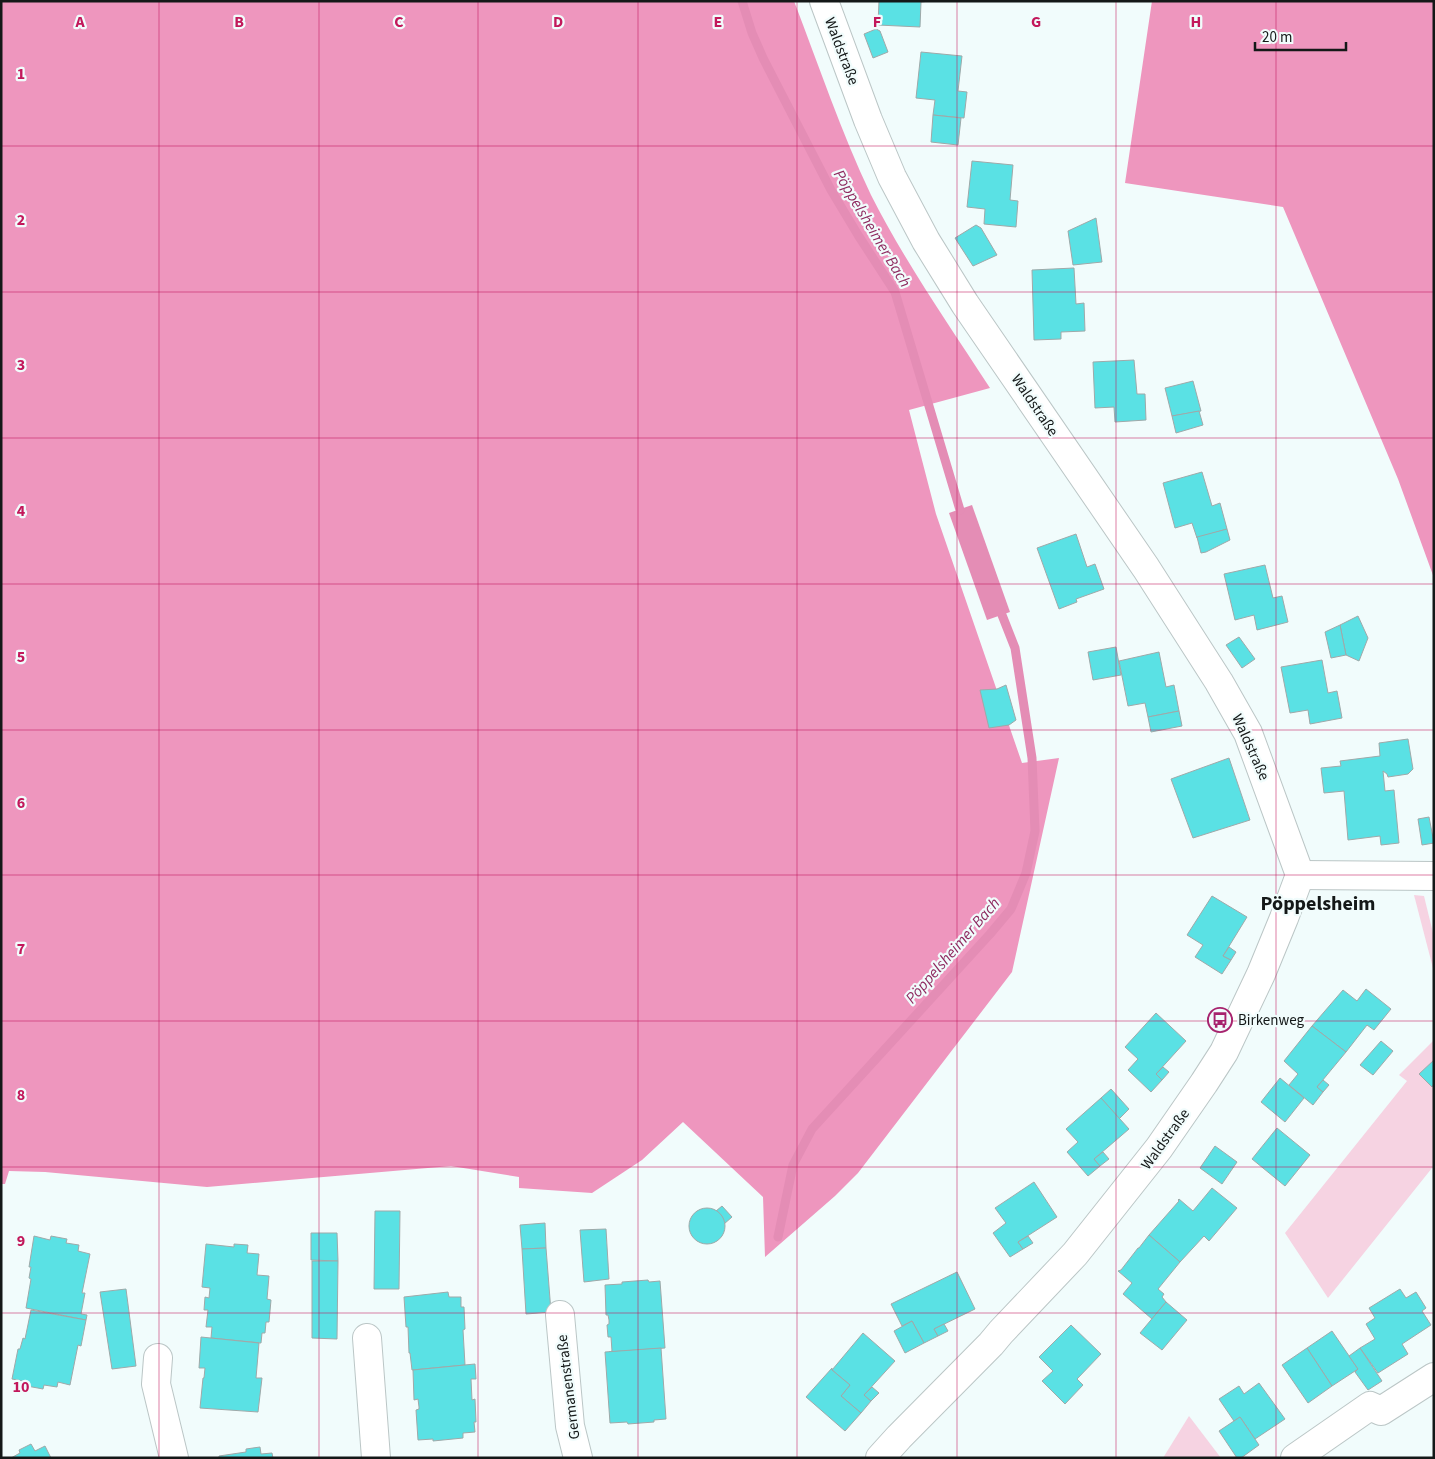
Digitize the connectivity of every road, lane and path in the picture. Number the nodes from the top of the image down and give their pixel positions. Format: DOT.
graph roads {
  1 [pos="824,1"];
  2 [pos="1300,875"];
  3 [pos="1434,876"];
  4 [pos="560,1315"];
  5 [pos="366,1338"];
  6 [pos="158,1358"];
  7 [pos="1434,1377"];
  8 [pos="174,1458"];
  9 [pos="376,1458"];
  10 [pos="578,1458"];
  11 [pos="880,1458"];
  12 [pos="1295,1458"];
  1 -- 2 [label="street, Waldstraße"];
  2 -- 3 [label="street"];
  2 -- 11 [label="street, Waldstraße"];
  4 -- 10 [label="street, Germanenstraße"];
  5 -- 9 [label="street"];
  6 -- 8 [label="street"];
  7 -- 12 [label="street"];
}
